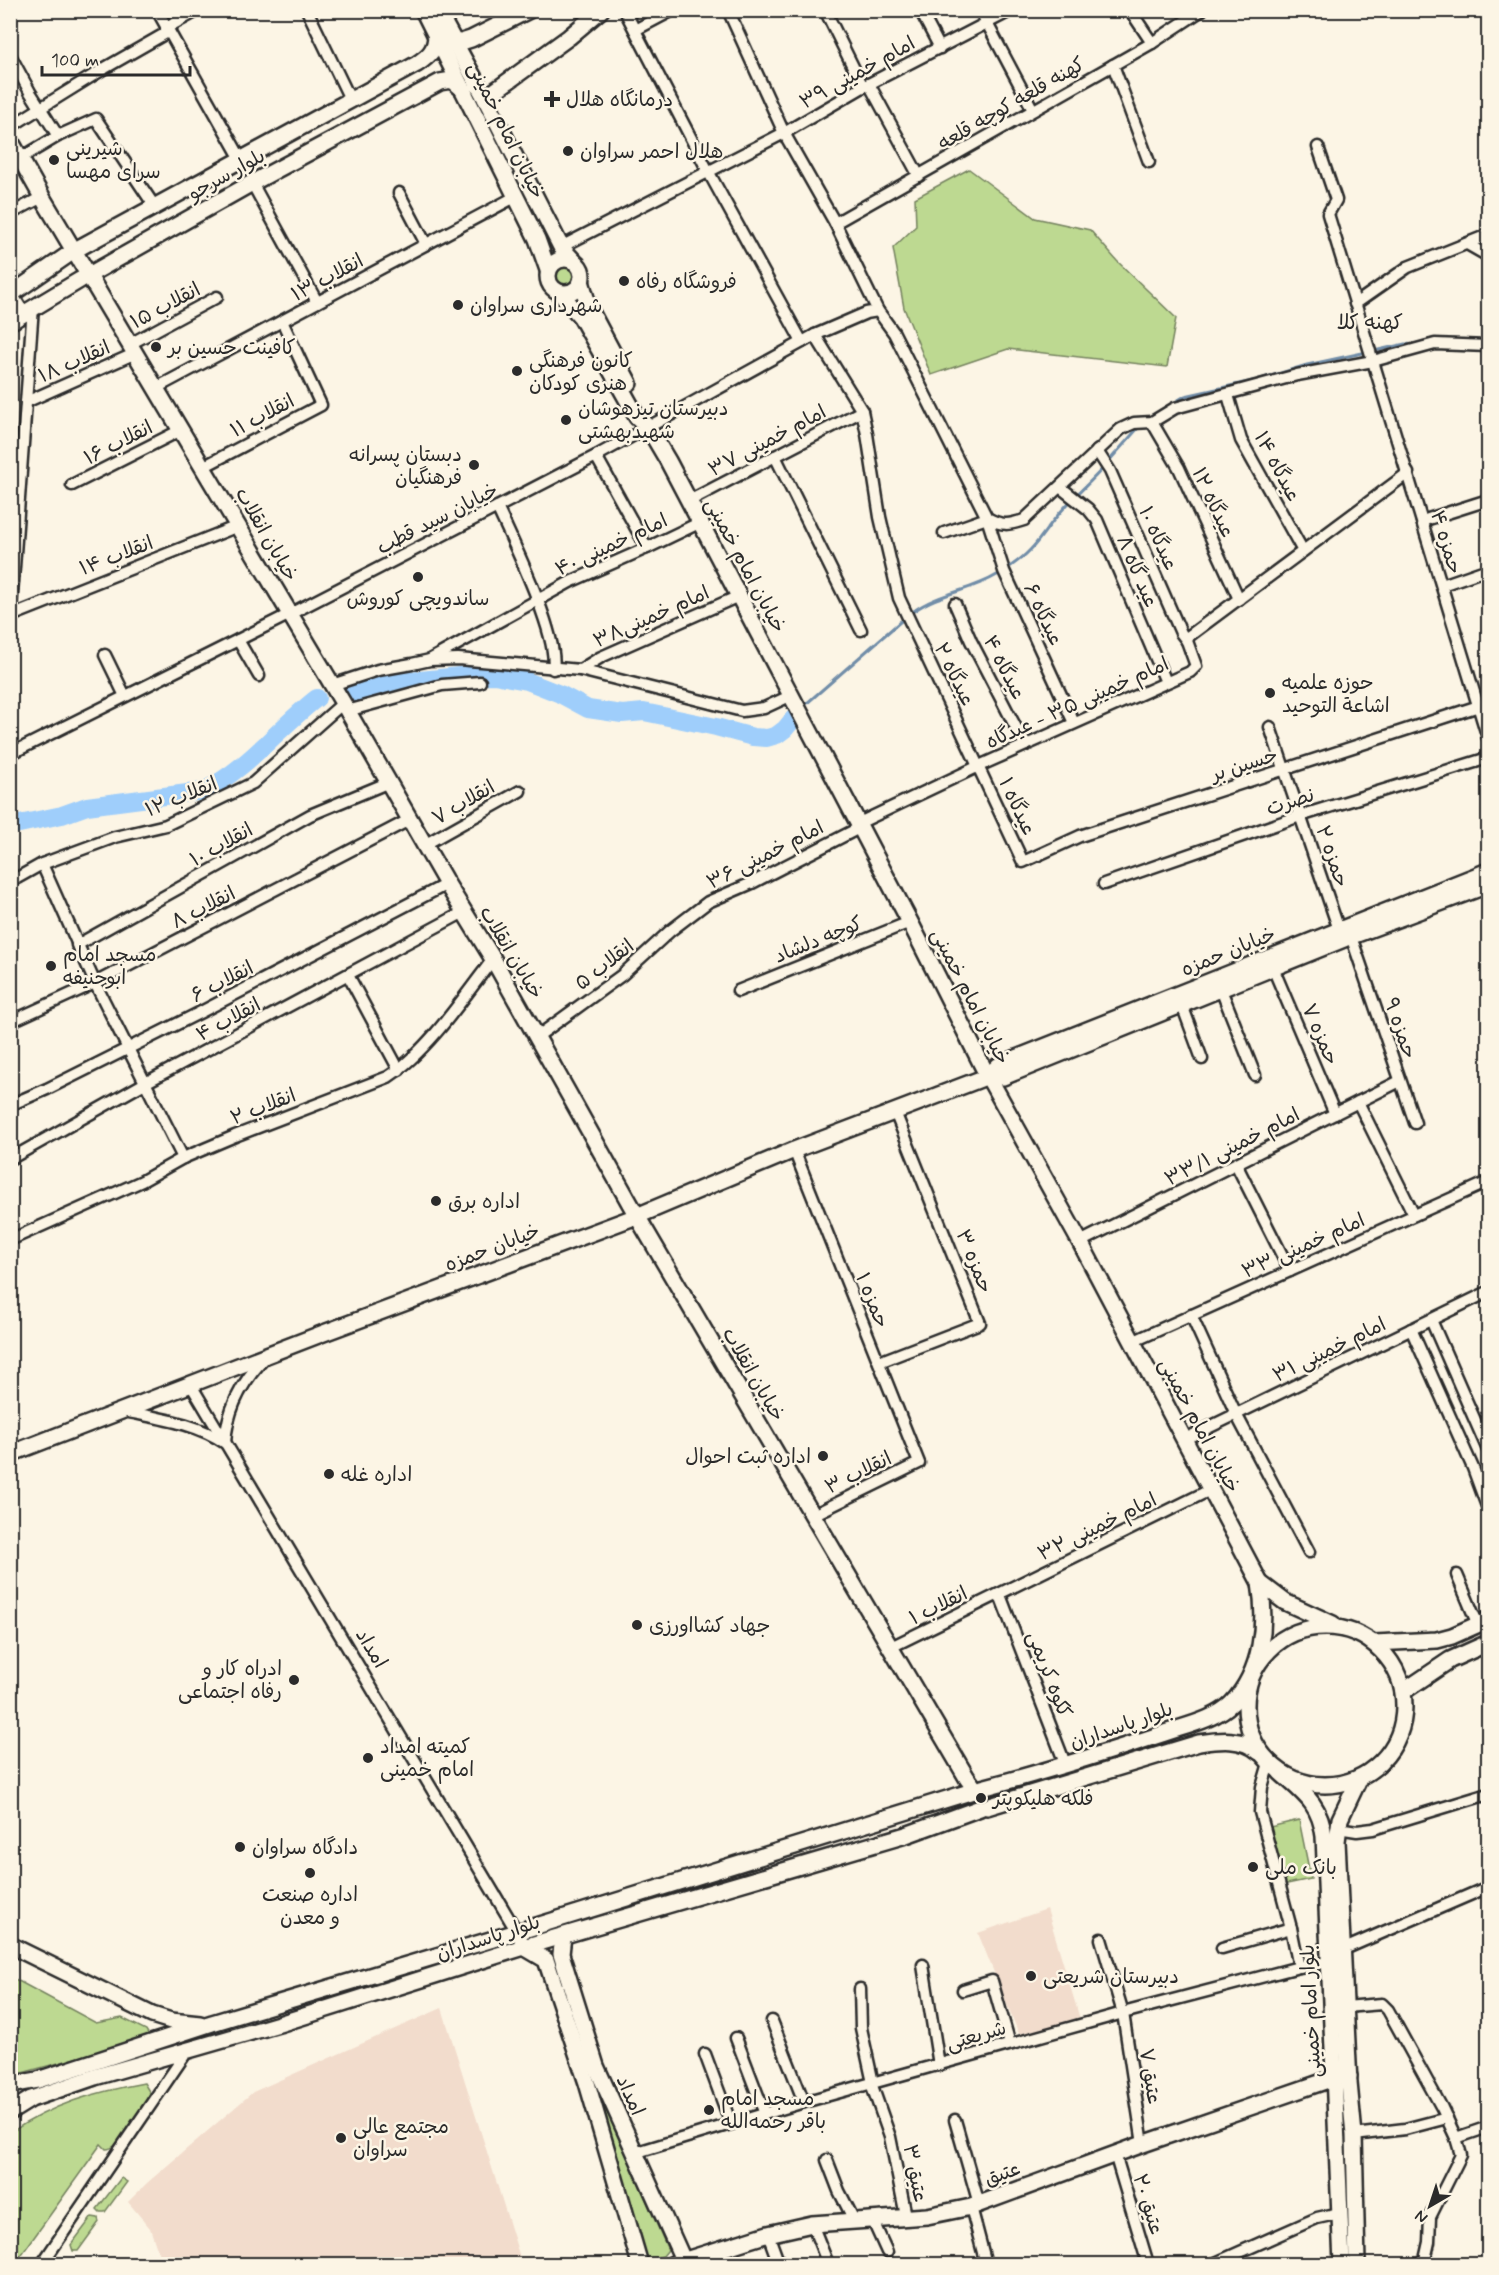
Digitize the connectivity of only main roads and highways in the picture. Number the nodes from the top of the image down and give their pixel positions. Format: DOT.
graph roads {
  1 [pos="423,10"];
  2 [pos="437,10"];
  3 [pos="529,10"];
  4 [pos="601,10"];
  5 [pos="436,34"];
  6 [pos="455,44"];
  7 [pos="432,53"];
  8 [pos="446,80"];
  9 [pos="465,91"];
  10 [pos="485,98"];
  11 [pos="10,140"];
  12 [pos="241,159"];
  13 [pos="252,183"];
  14 [pos="75,250"];
  15 [pos="574,261"];
  16 [pos="548,270"];
  17 [pos="89,275"];
  18 [pos="581,282"];
  19 [pos="560,293"];
  20 [pos="11,295"];
  21 [pos="20,316"];
  22 [pos="648,427"];
  23 [pos="1488,871"];
  24 [pos="1488,885"];
  25 [pos="1346,938"];
  26 [pos="988,1076"];
  27 [pos="637,1216"];
  28 [pos="10,1454"];
  29 [pos="1260,1582"];
  30 [pos="1483,1623"];
  31 [pos="1349,1630"];
  32 [pos="1374,1643"];
  33 [pos="1488,1643"];
  34 [pos="1253,1671"];
  35 [pos="1404,1691"];
  36 [pos="1270,1763"];
  37 [pos="1359,1779"];
  38 [pos="977,1789"];
  39 [pos="983,1808"];
  40 [pos="517,1932"];
  41 [pos="563,1936"];
  42 [pos="10,1945"];
  43 [pos="524,1947"];
  44 [pos="212,2023"];
  45 [pos="1342,2077"];
  46 [pos="594,2081"];
  47 [pos="27,2083"];
  48 [pos="10,2085"];
  49 [pos="31,2099"];
  50 [pos="10,2112"];
  51 [pos="681,2263"];
  52 [pos="640,2265"];
  53 [pos="1342,2265"];
  54 [pos="1357,2265"];
  1 -- 5 [label="main road, خیابان امام خمینی"];
  2 -- 6 [label="main road, خیابان امام خمینی"];
  3 -- 6 [label="main road"];
  4 -- 10 [label="main road"];
  5 -- 7 [label="main road"];
  5 -- 9 [label="main road, خیابان امام خمینی"];
  6 -- 10 [label="main road, خیابان امام خمینی"];
  7 -- 8 [label="main road"];
  7 -- 12 [label="main road, بلوار سرجو"];
  8 -- 9 [label="main road"];
  8 -- 13 [label="main road, بلوار سرجو"];
  9 -- 16 [label="main road, خیابان امام خمینی"];
  10 -- 15 [label="main road, خیابان امام خمینی"];
  11 -- 14 [label="main road, خیابان انقلاب"];
  12 -- 13 [label="main road"];
  12 -- 14 [label="main road, بلوار سرجو"];
  13 -- 17 [label="main road, بلوار سرجو"];
  14 -- 17 [label="main road, خیابان انقلاب"];
  14 -- 20 [label="main road, بلوار سرجو"];
  15 -- 16 [label="main road"];
  15 -- 18 [label="main road"];
  16 -- 19 [label="main road"];
  17 -- 21 [label="main road, بلوار سرجو"];
  17 -- 27 [label="main road, خیابان انقلاب"];
  18 -- 19 [label="main road"];
  18 -- 22 [label="main road, خیابان امام خمینی"];
  19 -- 22 [label="main road, خیابان امام خمینی"];
  22 -- 26 [label="main road, خیابان امام خمینی"];
  23 -- 25 [label="main road, خیابان حمزه"];
  24 -- 25 [label="main road, خیابان حمزه"];
  25 -- 26 [label="main road, خیابان حمزه"];
  25 -- 26 [label="main road, خیابان حمزه"];
  26 -- 27 [label="main road, خیابان حمزه"];
  26 -- 29 [label="main road, خیابان امام خمینی"];
  27 -- 28 [label="main road, خیابان حمزه"];
  27 -- 38 [label="main road, خیابان انقلاب"];
  29 -- 31 [label="main road"];
  29 -- 34 [label="main road"];
  30 -- 32 [label="main road"];
  31 -- 32 [label="main road"];
  31 -- 34 [label="main road"];
  32 -- 35 [label="main road"];
  33 -- 35 [label="main road"];
  34 -- 36 [label="main road"];
  34 -- 38 [label="main road, بلوار پاسداران"];
  35 -- 37 [label="main road"];
  36 -- 37 [label="main road"];
  36 -- 39 [label="main road, بلوار پاسداران"];
  36 -- 45 [label="main road, بلوار امام خمینی"];
  37 -- 45 [label="main road, بلوار امام خمینی"];
  38 -- 39 [label="main road"];
  38 -- 40 [label="main road, بلوار پاسداران"];
  39 -- 41 [label="main road, بلوار پاسداران"];
  40 -- 43 [label="main road"];
  40 -- 44 [label="main road, بلوار پاسداران"];
  41 -- 43 [label="main road, بلوار پاسداران"];
  41 -- 46 [label="main road, امداد"];
  42 -- 44 [label="main road"];
  43 -- 46 [label="main road, امداد"];
  43 -- 49 [label="main road, بلوار پاسداران"];
  44 -- 47 [label="main road, بلوار پاسداران"];
  45 -- 51 [label="main road, عتیق"];
  45 -- 53 [label="main road, بلوار امام خمینی"];
  45 -- 54 [label="main road, بلوار امام خمینی"];
  46 -- 51 [label="main road, امداد"];
  46 -- 52 [label="main road, امداد"];
  47 -- 48 [label="main road, بلوار پاسداران"];
  47 -- 49 [label="main road"];
  49 -- 50 [label="main road, بلوار پاسداران"];
}
